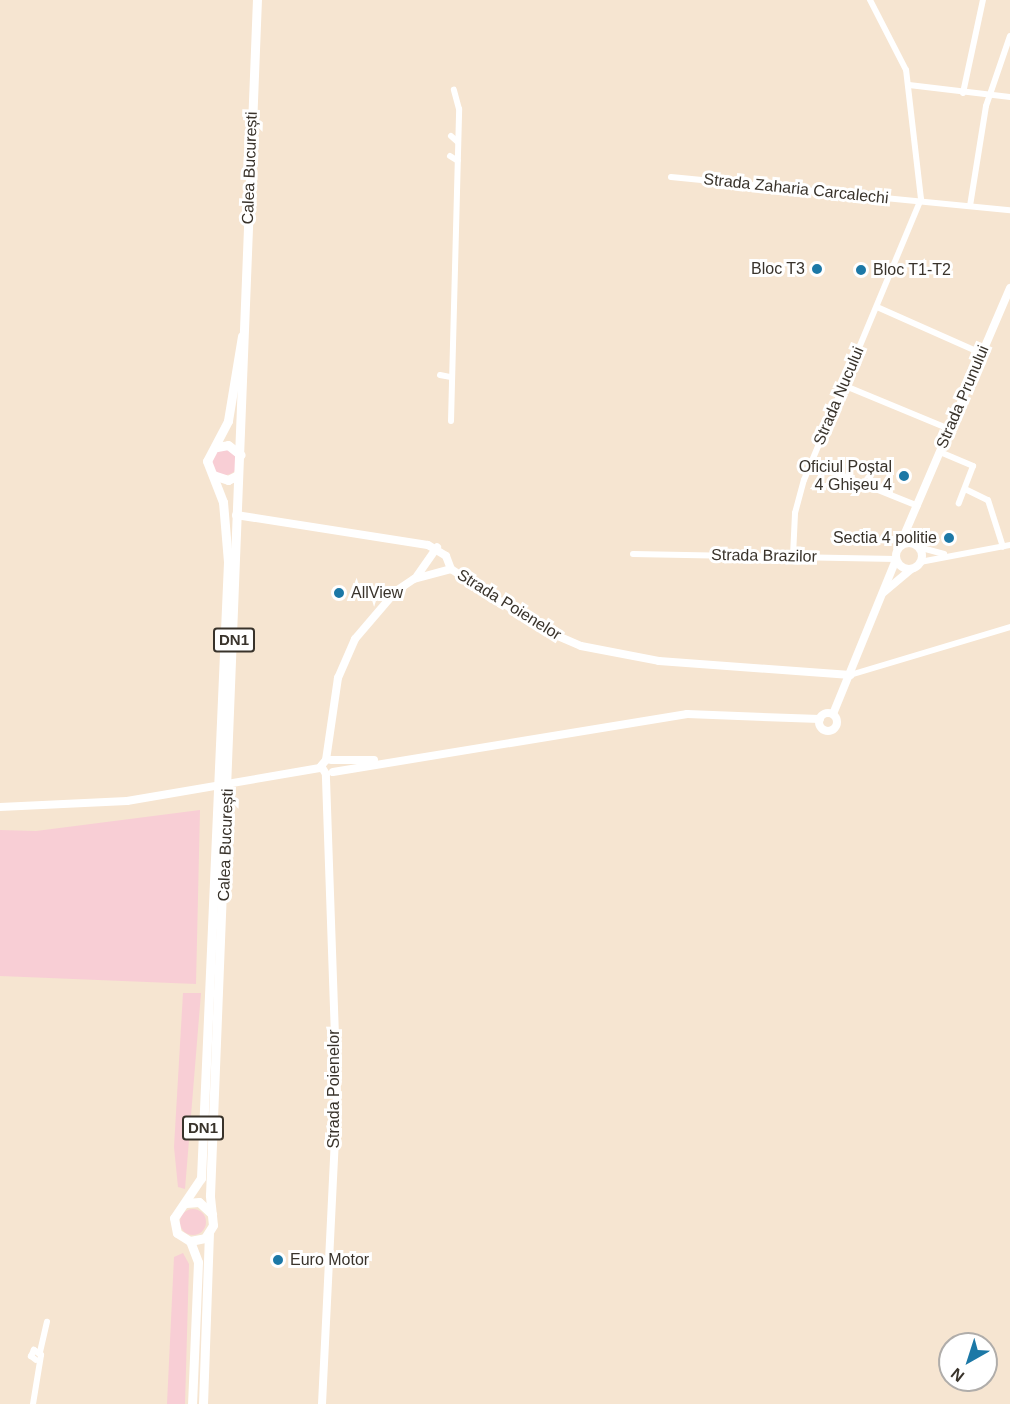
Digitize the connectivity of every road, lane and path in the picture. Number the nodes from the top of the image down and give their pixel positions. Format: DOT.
graph roads {
  1 [pos="257,0"];
  2 [pos="870,0"];
  3 [pos="983,0"];
  4 [pos="1010,36"];
  5 [pos="909,85"];
  6 [pos="454,90"];
  7 [pos="963,93"];
  8 [pos="990,96"];
  9 [pos="1010,97"];
  10 [pos="451,136"];
  11 [pos="458,142"];
  12 [pos="450,156"];
  13 [pos="458,161"];
  14 [pos="671,177"];
  15 [pos="921,199"];
  16 [pos="970,206"];
  17 [pos="1010,210"];
  18 [pos="1010,288"];
  19 [pos="877,307"];
  20 [pos="242,336"];
  21 [pos="981,353"];
  22 [pos="440,375"];
  23 [pos="450,376"];
  24 [pos="843,385"];
  25 [pos="451,421"];
  26 [pos="950,429"];
  27 [pos="217,447"];
  28 [pos="940,452"];
  29 [pos="241,455"];
  30 [pos="811,463"];
  31 [pos="238,474"];
  32 [pos="213,475"];
  33 [pos="965,489"];
  34 [pos="959,503"];
  35 [pos="918,506"];
  36 [pos="236,515"];
  37 [pos="917,546"];
  38 [pos="1007,546"];
  39 [pos="437,547"];
  40 [pos="899,547"];
  41 [pos="633,554"];
  42 [pos="793,556"];
  43 [pos="953,557"];
  44 [pos="896,559"];
  45 [pos="920,562"];
  46 [pos="912,568"];
  47 [pos="451,569"];
  48 [pos="414,579"];
  49 [pos="882,594"];
  50 [pos="1010,627"];
  51 [pos="850,675"];
  52 [pos="833,714"];
  53 [pos="820,719"];
  54 [pos="395,759"];
  55 [pos="328,760"];
  56 [pos="226,765"];
  57 [pos="327,771"];
  58 [pos="0,807"];
  59 [pos="222,839"];
  60 [pos="186,1203"];
  61 [pos="212,1214"];
  62 [pos="209,1234"];
  63 [pos="190,1241"];
  64 [pos="47,1322"];
  65 [pos="33,1404"];
  66 [pos="192,1404"];
  67 [pos="202,1404"];
  68 [pos="322,1404"];
  1 -- 20 [label="main road, Calea București / DN1"];
  2 -- 5 [label="street, Strada Nucului"];
  3 -- 7 [label="street"];
  4 -- 8 [label="street"];
  5 -- 7 [label="street"];
  5 -- 15 [label="street, Strada Nucului"];
  6 -- 11 [label="street"];
  7 -- 8 [label="street"];
  8 -- 9 [label="street"];
  8 -- 16 [label="street"];
  10 -- 11 [label="street"];
  11 -- 13 [label="street"];
  12 -- 13 [label="street"];
  13 -- 23 [label="street"];
  14 -- 15 [label="street, Strada Zaharia Carcalechi"];
  15 -- 16 [label="street"];
  15 -- 19 [label="street, Strada Nucului"];
  16 -- 17 [label="street"];
  18 -- 21 [label="street, Strada Prunului"];
  19 -- 21 [label="street"];
  19 -- 24 [label="street, Strada Nucului"];
  20 -- 27 [label="main road, Calea București / DN1"];
  20 -- 29 [label="main road, Calea București / DN1"];
  21 -- 26 [label="street, Strada Prunului"];
  22 -- 23 [label="street"];
  23 -- 25 [label="street"];
  24 -- 26 [label="street"];
  24 -- 30 [label="street, Strada Nucului"];
  26 -- 28 [label="street, Strada Prunului"];
  27 -- 29 [label="main road"];
  27 -- 32 [label="main road, Calea București / DN1"];
  28 -- 33 [label="street"];
  28 -- 35 [label="street, Strada Prunului"];
  29 -- 31 [label="main road, Calea București / DN1"];
  30 -- 35 [label="street"];
  30 -- 42 [label="street, Strada Nucului"];
  31 -- 32 [label="main road"];
  31 -- 36 [label="main road, Calea București / DN1"];
  32 -- 56 [label="main road, Calea București / DN1"];
  33 -- 34 [label="street"];
  33 -- 38 [label="street"];
  35 -- 37 [label="street, Strada Prunului"];
  35 -- 40 [label="street, Strada Prunului"];
  36 -- 39 [label="street"];
  36 -- 56 [label="main road, Calea București / DN1"];
  37 -- 40 [label="street"];
  37 -- 43 [label="street"];
  37 -- 45 [label="street, Strada Prunului"];
  38 -- 43 [label="street"];
  39 -- 47 [label="street"];
  39 -- 48 [label="street"];
  40 -- 44 [label="street, Strada Prunului"];
  41 -- 42 [label="street, Strada Brazilor"];
  42 -- 44 [label="street, Strada Brazilor"];
  43 -- 45 [label="street"];
  44 -- 46 [label="street"];
  44 -- 49 [label="street"];
  45 -- 46 [label="street"];
  46 -- 49 [label="street"];
  47 -- 48 [label="street, Strada Poienelor"];
  47 -- 51 [label="street, Strada Poienelor"];
  48 -- 55 [label="street, Strada Poienelor"];
  49 -- 51 [label="street"];
  50 -- 51 [label="street"];
  51 -- 52 [label="street"];
  52 -- 53 [label="street"];
  52 -- 53 [label="street"];
  53 -- 54 [label="street"];
  54 -- 55 [label="street"];
  54 -- 57 [label="street"];
  55 -- 57 [label="street, Strada Poienelor"];
  55 -- 57 [label="street, Strada Poienelor"];
  56 -- 59 [label="main road, Calea București / DN1"];
  57 -- 58 [label="street"];
  57 -- 68 [label="street, Strada Poienelor"];
  59 -- 60 [label="main road, Calea București / DN1"];
  59 -- 61 [label="main road, Calea București / DN1"];
  60 -- 61 [label="main road"];
  60 -- 63 [label="main road, Calea București / DN1"];
  61 -- 62 [label="main road, Calea București / DN1"];
  62 -- 63 [label="main road"];
  62 -- 67 [label="main road, Calea București / DN1"];
  63 -- 66 [label="main road, Calea București / DN1"];
  64 -- 65 [label="street"];
}
